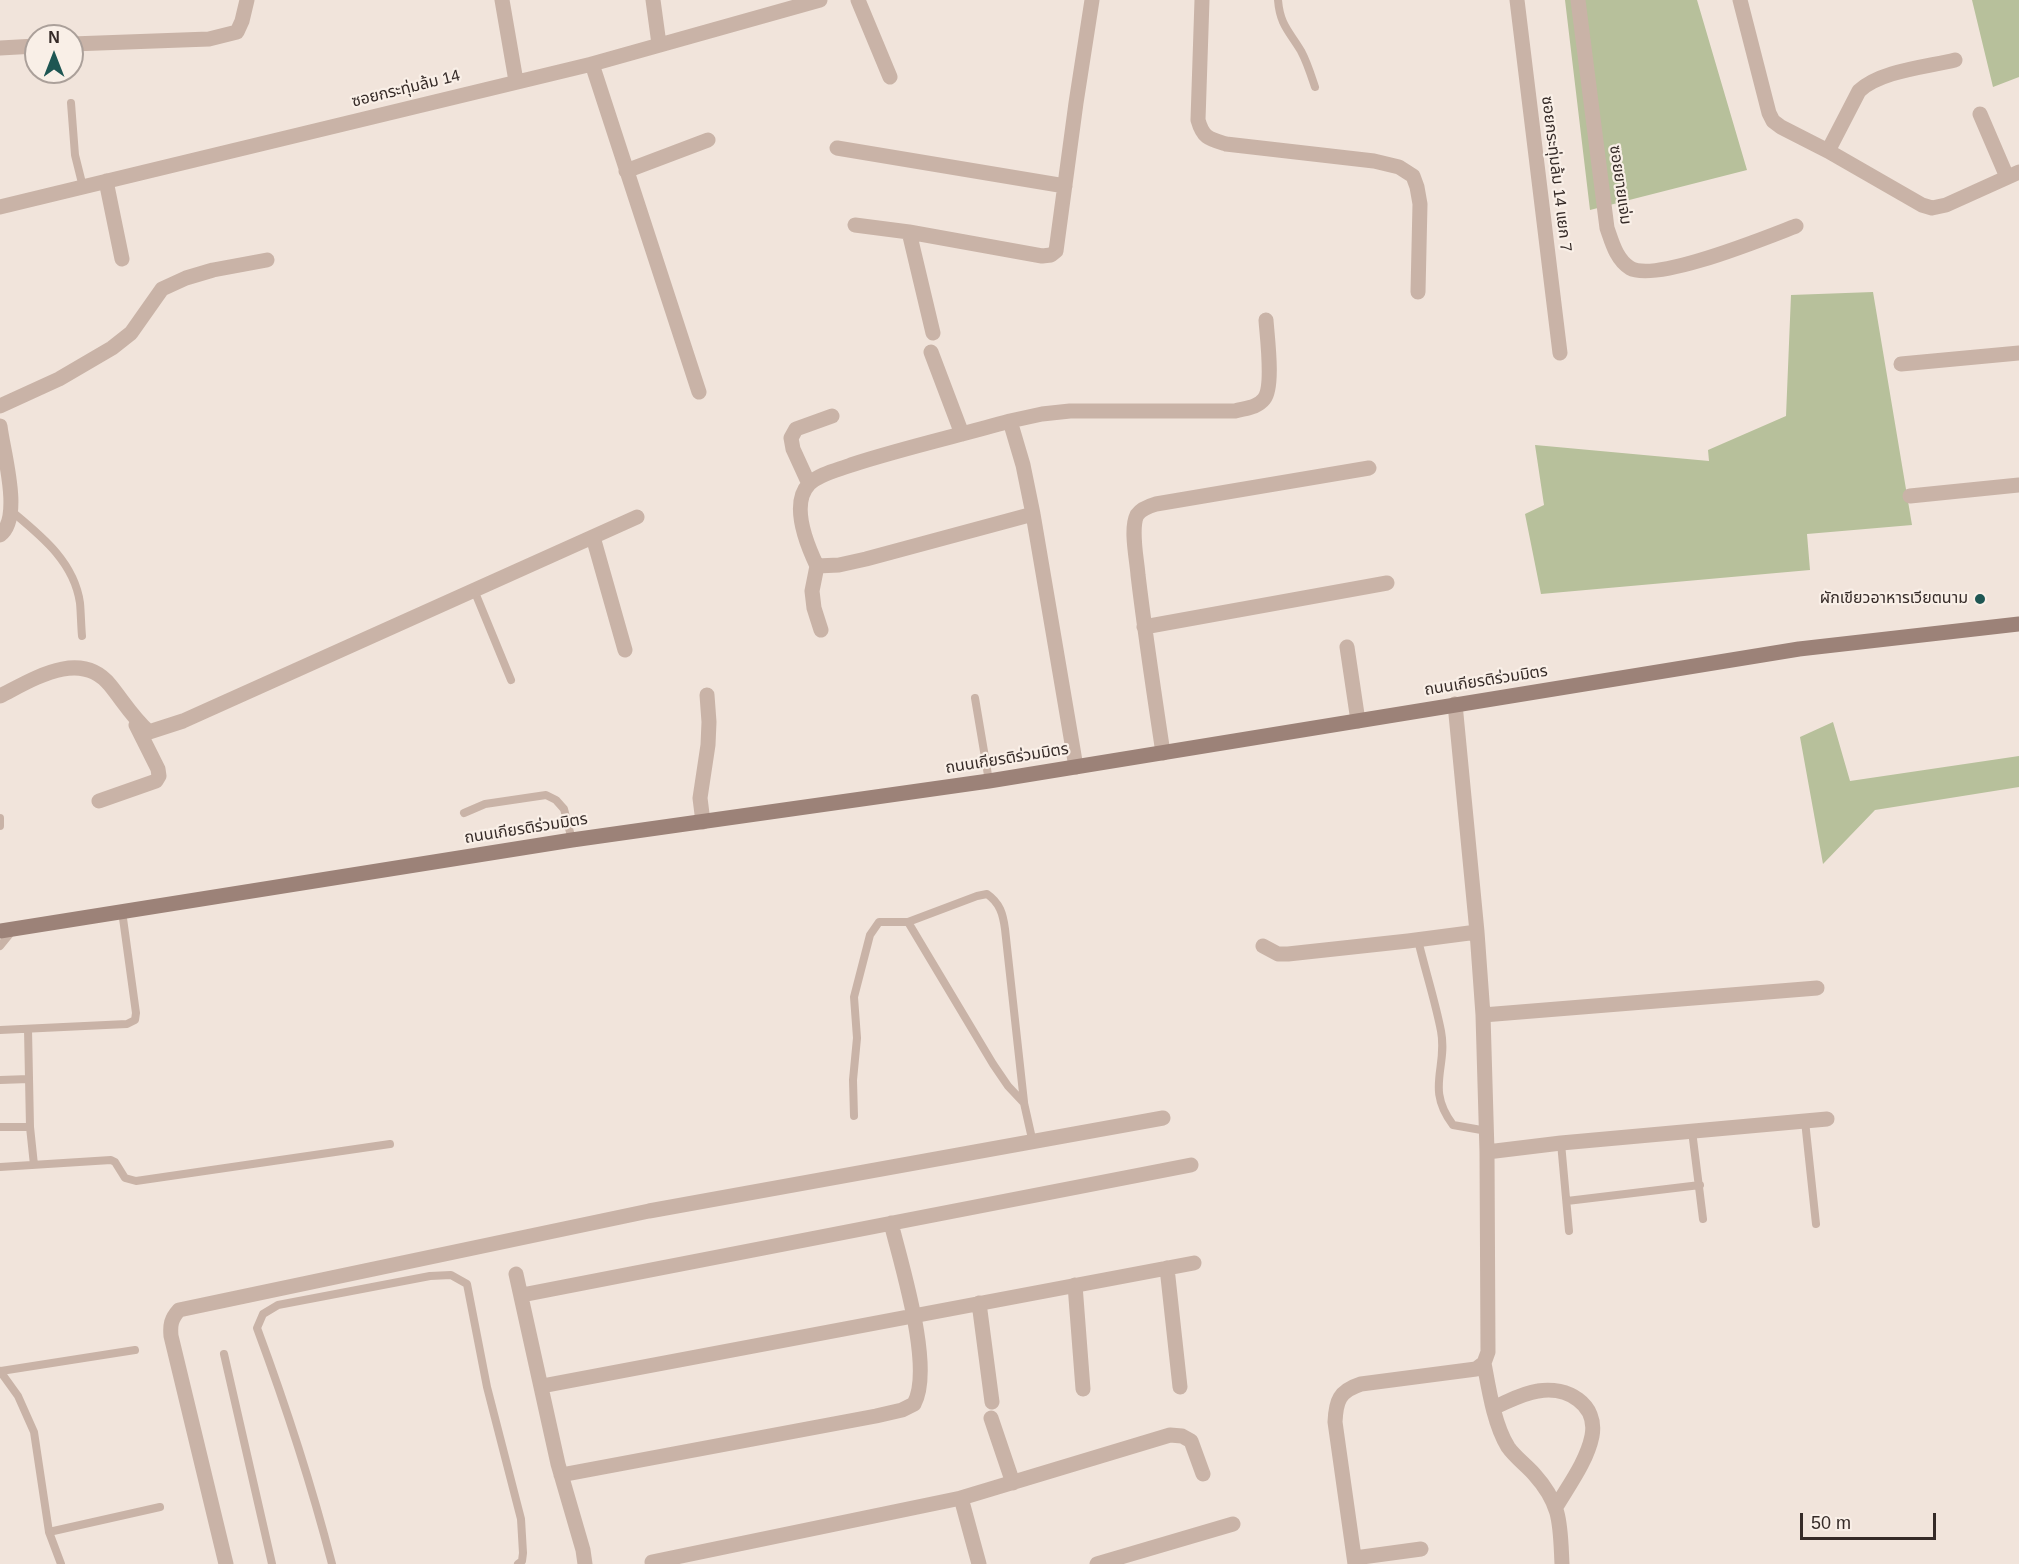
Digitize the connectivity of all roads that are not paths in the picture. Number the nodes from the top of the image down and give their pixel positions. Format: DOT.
graph roads {
  1 [pos="247,0"];
  2 [pos="502,0"];
  3 [pos="653,0"];
  4 [pos="819,0"];
  5 [pos="858,0"];
  6 [pos="1092,0"];
  7 [pos="1202,0"];
  8 [pos="1278,0"];
  9 [pos="1517,0"];
  10 [pos="1578,0"];
  11 [pos="1742,0"];
  12 [pos="84,44"];
  13 [pos="659,44"];
  14 [pos="24,47"];
  15 [pos="0,48"];
  16 [pos="1955,60"];
  17 [pos="592,64"];
  18 [pos="890,77"];
  19 [pos="516,81"];
  20 [pos="1315,87"];
  21 [pos="70,102"];
  22 [pos="1980,114"];
  23 [pos="708,140"];
  24 [pos="837,148"];
  25 [pos="1828,151"];
  26 [pos="626,171"];
  27 [pos="2013,175"];
  28 [pos="106,181"];
  29 [pos="1065,186"];
  30 [pos="83,187"];
  31 [pos="0,207"];
  32 [pos="855,225"];
  33 [pos="1796,226"];
  34 [pos="909,232"];
  35 [pos="122,259"];
  36 [pos="267,260"];
  37 [pos="1418,292"];
  38 [pos="1266,320"];
  39 [pos="933,333"];
  40 [pos="931,352"];
  41 [pos="1560,353"];
  42 [pos="2019,353"];
  43 [pos="1901,364"];
  44 [pos="699,392"];
  45 [pos="0,406"];
  46 [pos="832,416"];
  47 [pos="1010,421"];
  48 [pos="0,426"];
  49 [pos="962,434"];
  50 [pos="1368,468"];
  51 [pos="809,484"];
  52 [pos="2019,485"];
  53 [pos="1910,496"];
  54 [pos="10,510"];
  55 [pos="1033,514"];
  56 [pos="637,517"];
  57 [pos="0,535"];
  58 [pos="593,537"];
  59 [pos="817,566"];
  60 [pos="1388,583"];
  61 [pos="474,590"];
  62 [pos="2019,624"];
  63 [pos="1144,627"];
  64 [pos="821,630"];
  65 [pos="82,636"];
  66 [pos="1347,647"];
  67 [pos="625,651"];
  68 [pos="511,680"];
  69 [pos="707,695"];
  70 [pos="0,696"];
  71 [pos="975,698"];
  72 [pos="1455,705"];
  73 [pos="129,711"];
  74 [pos="1358,721"];
  75 [pos="1163,753"];
  76 [pos="1076,767"];
  77 [pos="988,781"];
  78 [pos="99,801"];
  79 [pos="464,813"];
  80 [pos="0,818"];
  81 [pos="703,822"];
  82 [pos="0,826"];
  83 [pos="572,840"];
  84 [pos="122,911"];
  85 [pos="908,922"];
  86 [pos="7,929"];
  87 [pos="1477,932"];
  88 [pos="1418,940"];
  89 [pos="0,946"];
  90 [pos="1263,946"];
  91 [pos="1817,988"];
  92 [pos="1483,1015"];
  93 [pos="28,1029"];
  94 [pos="0,1030"];
  95 [pos="29,1079"];
  96 [pos="0,1080"];
  97 [pos="1024,1102"];
  98 [pos="854,1116"];
  99 [pos="1163,1118"];
  100 [pos="1827,1119"];
  101 [pos="1805,1121"];
  102 [pos="0,1127"];
  103 [pos="30,1127"];
  104 [pos="1486,1131"];
  105 [pos="1692,1131"];
  106 [pos="1033,1143"];
  107 [pos="1561,1143"];
  108 [pos="390,1144"];
  109 [pos="1487,1152"];
  110 [pos="34,1165"];
  111 [pos="1191,1165"];
  112 [pos="0,1167"];
  113 [pos="1700,1185"];
  114 [pos="1567,1202"];
  115 [pos="1703,1219"];
  116 [pos="891,1223"];
  117 [pos="1816,1224"];
  118 [pos="1569,1231"];
  119 [pos="1194,1263"];
  120 [pos="1167,1268"];
  121 [pos="516,1274"];
  122 [pos="1075,1285"];
  123 [pos="522,1295"];
  124 [pos="979,1302"];
  125 [pos="913,1315"];
  126 [pos="135,1350"];
  127 [pos="224,1354"];
  128 [pos="1484,1363"];
  129 [pos="0,1371"];
  130 [pos="542,1386"];
  131 [pos="1180,1387"];
  132 [pos="1083,1389"];
  133 [pos="1495,1407"];
  134 [pos="1203,1474"];
  135 [pos="561,1475"];
  136 [pos="1013,1483"];
  137 [pos="961,1498"];
  138 [pos="160,1507"];
  139 [pos="1556,1507"];
  140 [pos="1233,1524"];
  141 [pos="49,1532"];
  142 [pos="1421,1549"];
  143 [pos="1355,1561"];
  144 [pos="652,1562"];
  145 [pos="61,1564"];
  146 [pos="226,1564"];
  147 [pos="272,1564"];
  148 [pos="332,1564"];
  149 [pos="518,1564"];
  150 [pos="585,1564"];
  151 [pos="979,1564"];
  152 [pos="1097,1564"];
  153 [pos="1562,1564"];
  1 -- 12 [label="street"];
  2 -- 19 [label="street"];
  3 -- 13 [label="street"];
  4 -- 13 [label="street, ซอยกระทุ่มล้ม 14"];
  5 -- 18 [label="street"];
  6 -- 29 [label="street"];
  7 -- 37 [label="street"];
  8 -- 20 [label="lane"];
  9 -- 41 [label="street, ซอยกระทุ่มล้ม 14 แยก 7"];
  10 -- 33 [label="street, ซอยยายแจ่ม"];
  11 -- 25 [label="street"];
  13 -- 17 [label="street, ซอยกระทุ่มล้ม 14"];
  14 -- 15 [label="street"];
  16 -- 25 [label="street"];
  17 -- 19 [label="street, ซอยกระทุ่มล้ม 14"];
  17 -- 26 [label="street"];
  19 -- 28 [label="street, ซอยกระทุ่มล้ม 14"];
  21 -- 30 [label="lane"];
  22 -- 27 [label="street"];
  23 -- 26 [label="street"];
  24 -- 29 [label="street"];
  25 -- 27 [label="street"];
  26 -- 44 [label="street"];
  28 -- 30 [label="street, ซอยกระทุ่มล้ม 14"];
  28 -- 35 [label="street"];
  29 -- 34 [label="street"];
  30 -- 31 [label="street, ซอยกระทุ่มล้ม 14"];
  32 -- 34 [label="street"];
  34 -- 39 [label="street"];
  36 -- 45 [label="street"];
  38 -- 47 [label="street"];
  40 -- 49 [label="street"];
  42 -- 43 [label="street"];
  46 -- 51 [label="street"];
  47 -- 49 [label="street"];
  47 -- 55 [label="street"];
  48 -- 54 [label="street"];
  49 -- 51 [label="street"];
  50 -- 63 [label="street"];
  51 -- 59 [label="street"];
  52 -- 53 [label="street"];
  54 -- 57 [label="street"];
  54 -- 65 [label="lane"];
  55 -- 59 [label="street"];
  55 -- 76 [label="street"];
  56 -- 58 [label="street"];
  58 -- 61 [label="street"];
  58 -- 67 [label="street"];
  59 -- 64 [label="street"];
  60 -- 63 [label="street"];
  61 -- 68 [label="lane"];
  61 -- 73 [label="street"];
  62 -- 72 [label="street, ถนนเกียรติร่วมมิตร"];
  63 -- 75 [label="street"];
  66 -- 74 [label="street"];
  69 -- 81 [label="street"];
  70 -- 73 [label="street"];
  71 -- 77 [label="lane"];
  72 -- 74 [label="street, ถนนเกียรติร่วมมิตร"];
  72 -- 87 [label="street"];
  73 -- 78 [label="street"];
  74 -- 75 [label="street, ถนนเกียรติร่วมมิตร"];
  75 -- 76 [label="street, ถนนเกียรติร่วมมิตร"];
  76 -- 77 [label="street, ถนนเกียรติร่วมมิตร"];
  77 -- 81 [label="street, ถนนเกียรติร่วมมิตร"];
  79 -- 83 [label="lane"];
  80 -- 82 [label="lane"];
  81 -- 83 [label="street, ถนนเกียรติร่วมมิตร"];
  83 -- 84 [label="street, ถนนเกียรติร่วมมิตร"];
  84 -- 86 [label="street, ถนนเกียรติร่วมมิตร"];
  84 -- 93 [label="lane"];
  85 -- 97 [label="lane"];
  85 -- 97 [label="lane"];
  85 -- 98 [label="lane"];
  86 -- 89 [label="lane"];
  87 -- 88 [label="street"];
  87 -- 92 [label="street"];
  88 -- 90 [label="street"];
  88 -- 104 [label="lane"];
  91 -- 92 [label="street"];
  92 -- 104 [label="street"];
  93 -- 94 [label="lane"];
  93 -- 95 [label="lane"];
  95 -- 96 [label="lane"];
  95 -- 103 [label="lane"];
  97 -- 106 [label="lane"];
  99 -- 106 [label="street"];
  100 -- 101 [label="street"];
  101 -- 105 [label="street"];
  101 -- 117 [label="lane"];
  102 -- 103 [label="lane"];
  103 -- 110 [label="lane"];
  104 -- 109 [label="street"];
  105 -- 107 [label="street"];
  105 -- 113 [label="lane"];
  106 -- 146 [label="street"];
  107 -- 109 [label="street"];
  107 -- 114 [label="lane"];
  108 -- 110 [label="lane"];
  109 -- 128 [label="street"];
  110 -- 112 [label="lane"];
  111 -- 116 [label="street"];
  113 -- 114 [label="lane"];
  113 -- 115 [label="lane"];
  114 -- 118 [label="lane"];
  116 -- 123 [label="street"];
  116 -- 125 [label="street"];
  119 -- 120 [label="street"];
  120 -- 122 [label="street"];
  120 -- 131 [label="street"];
  121 -- 123 [label="street"];
  122 -- 124 [label="street"];
  122 -- 132 [label="street"];
  123 -- 130 [label="street"];
  124 -- 125 [label="street"];
  124 -- 136 [label="street"];
  125 -- 130 [label="street"];
  125 -- 135 [label="street"];
  126 -- 129 [label="lane"];
  127 -- 147 [label="lane"];
  128 -- 133 [label="street"];
  128 -- 143 [label="street"];
  129 -- 141 [label="lane"];
  130 -- 135 [label="street"];
  133 -- 139 [label="street"];
  133 -- 139 [label="street"];
  134 -- 136 [label="street"];
  135 -- 150 [label="street"];
  136 -- 137 [label="street"];
  137 -- 144 [label="street"];
  137 -- 151 [label="street"];
  138 -- 141 [label="lane"];
  139 -- 153 [label="street"];
  140 -- 152 [label="street"];
  141 -- 145 [label="lane"];
  142 -- 143 [label="street"];
  148 -- 149 [label="lane"];
}
